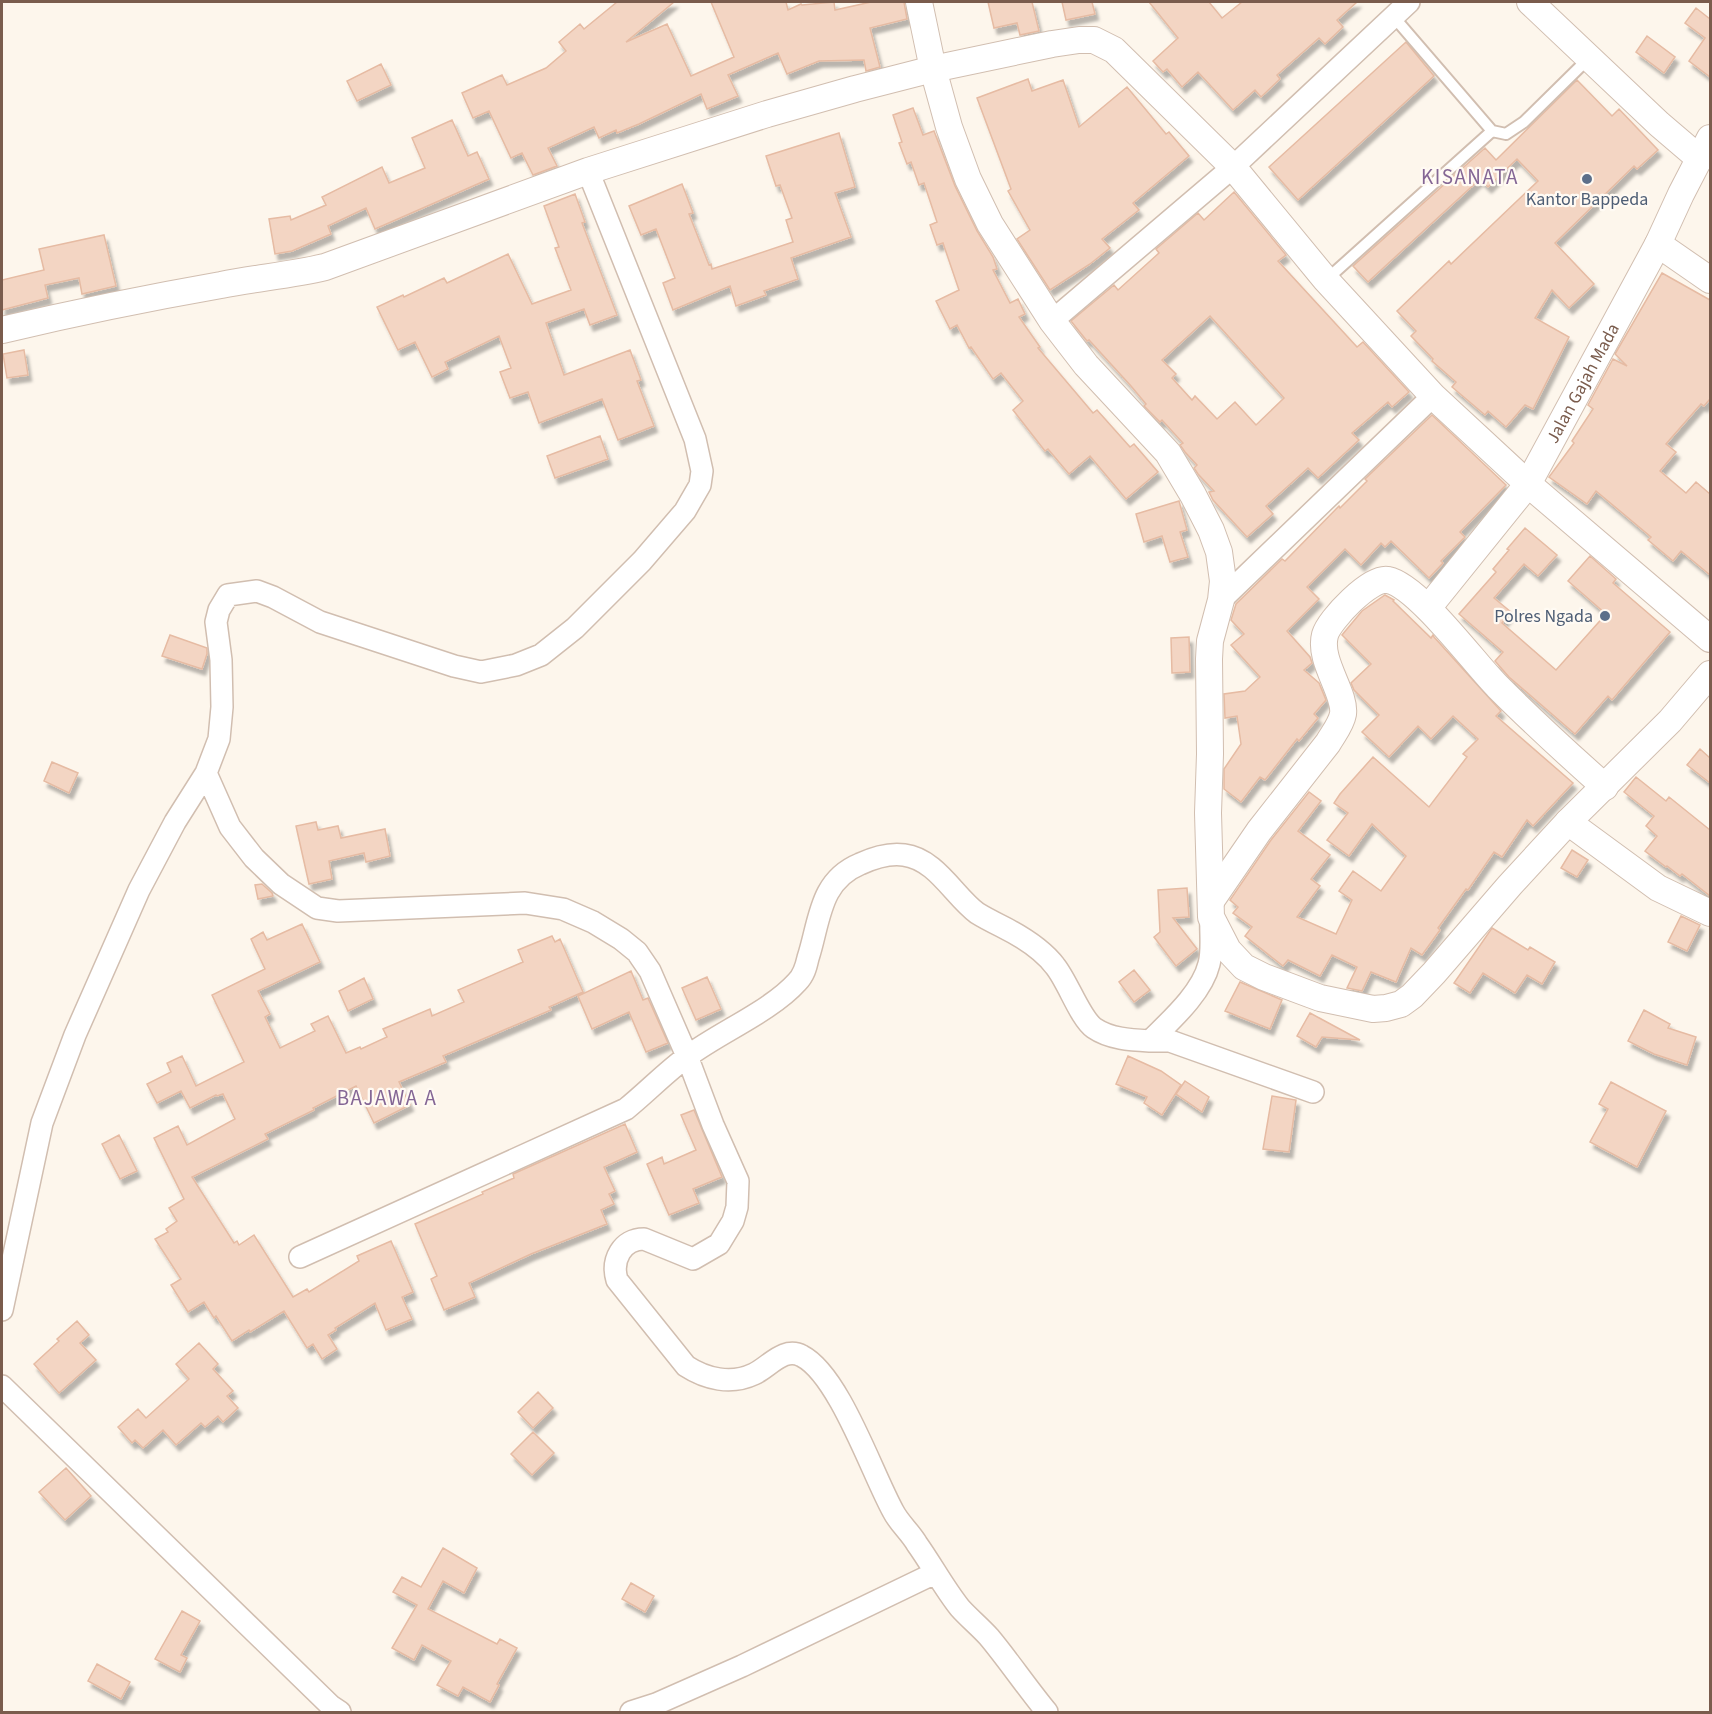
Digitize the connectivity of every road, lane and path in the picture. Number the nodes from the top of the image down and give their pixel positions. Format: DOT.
graph roads {
  1 [pos="919,2"];
  2 [pos="1409,2"];
  3 [pos="1530,2"];
  4 [pos="1393,16"];
  5 [pos="1589,58"];
  6 [pos="933,69"];
  7 [pos="1492,131"];
  8 [pos="1705,148"];
  9 [pos="1233,167"];
  10 [pos="588,171"];
  11 [pos="1658,244"];
  12 [pos="1326,280"];
  13 [pos="1710,280"];
  14 [pos="1052,321"];
  15 [pos="2,330"];
  16 [pos="1433,396"];
  17 [pos="1528,484"];
  18 [pos="1221,600"];
  19 [pos="1428,608"];
  20 [pos="1710,639"];
  21 [pos="1710,674"];
  22 [pos="206,773"];
  23 [pos="1605,787"];
  24 [pos="1568,822"];
  25 [pos="1210,909"];
  26 [pos="1710,913"];
  27 [pos="1150,1041"];
  28 [pos="687,1056"];
  29 [pos="1313,1092"];
  30 [pos="300,1257"];
  31 [pos="2,1310"];
  32 [pos="2,1386"];
  33 [pos="935,1573"];
  34 [pos="340,1713"];
  35 [pos="631,1713"];
  36 [pos="1047,1713"];
  1 -- 6 [label="street"];
  2 -- 4 [label="street"];
  3 -- 5 [label="street"];
  4 -- 7 [label="lane"];
  4 -- 9 [label="street"];
  5 -- 7 [label="lane"];
  5 -- 8 [label="street"];
  6 -- 9 [label="street"];
  6 -- 10 [label="street"];
  6 -- 14 [label="street"];
  7 -- 12 [label="lane"];
  8 -- 11 [label="street, Jalan Gajah Mada"];
  9 -- 12 [label="street"];
  9 -- 14 [label="street"];
  10 -- 15 [label="street"];
  10 -- 22 [label="street"];
  11 -- 13 [label="street"];
  11 -- 17 [label="street, Jalan Gajah Mada"];
  12 -- 16 [label="street"];
  14 -- 18 [label="street"];
  16 -- 17 [label="street"];
  16 -- 18 [label="street"];
  17 -- 19 [label="street, Jalan Gajah Mada"];
  17 -- 20 [label="street"];
  18 -- 25 [label="street"];
  19 -- 23 [label="street"];
  19 -- 25 [label="street"];
  21 -- 23 [label="street"];
  22 -- 28 [label="street"];
  22 -- 31 [label="street"];
  23 -- 24 [label="street"];
  24 -- 25 [label="street"];
  24 -- 26 [label="street"];
  25 -- 27 [label="street"];
  27 -- 28 [label="street"];
  27 -- 29 [label="street"];
  28 -- 30 [label="street"];
  28 -- 33 [label="street"];
  32 -- 34 [label="street"];
  33 -- 35 [label="street"];
  33 -- 36 [label="street"];
}
